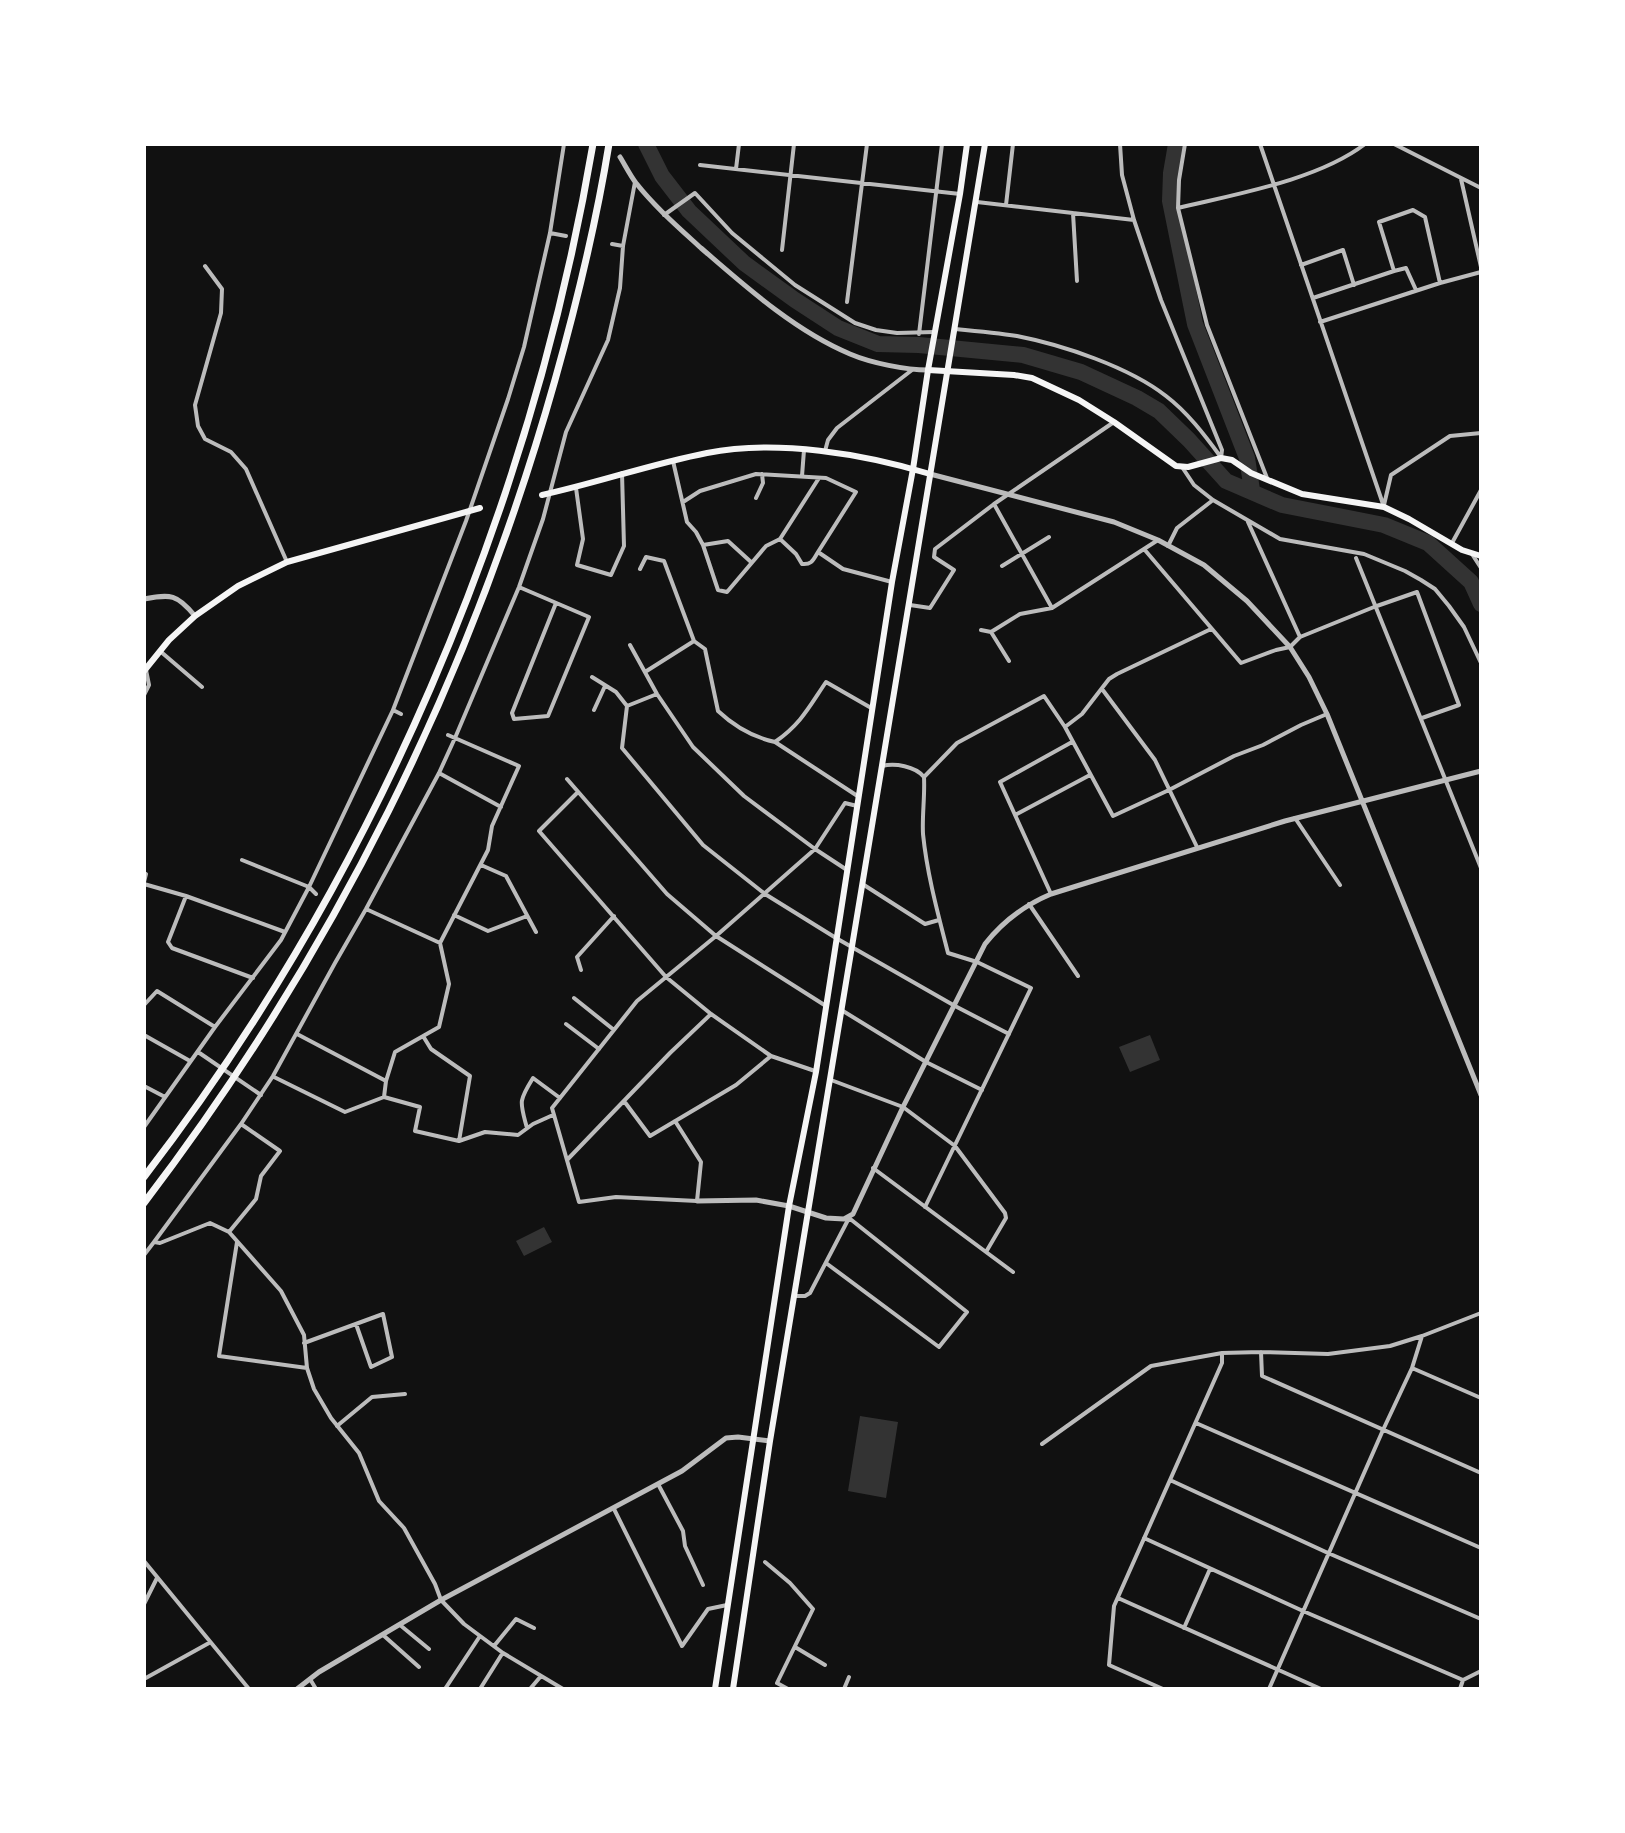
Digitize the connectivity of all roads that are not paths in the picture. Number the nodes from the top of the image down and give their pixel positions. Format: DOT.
graph roads {
  1 [pos="564,144"];
  2 [pos="593,144"];
  3 [pos="609,144"];
  4 [pos="739,144"];
  5 [pos="794,144"];
  6 [pos="867,144"];
  7 [pos="942,144"];
  8 [pos="967,144"];
  9 [pos="985,144"];
  10 [pos="1013,144"];
  11 [pos="1120,144"];
  12 [pos="1185,144"];
  13 [pos="1260,144"];
  14 [pos="1365,144"];
  15 [pos="1394,144"];
  16 [pos="620,157"];
  17 [pos="700,165"];
  18 [pos="736,169"];
  19 [pos="790,175"];
  20 [pos="1461,178"];
  21 [pos="635,182"];
  22 [pos="862,183"];
  23 [pos="1272,185"];
  24 [pos="1481,188"];
  25 [pos="936,192"];
  26 [pos="960,194"];
  27 [pos="977,202"];
  28 [pos="1006,205"];
  29 [pos="1178,208"];
  30 [pos="1073,213"];
  31 [pos="664,215"];
  32 [pos="1134,220"];
  33 [pos="550,233"];
  34 [pos="566,236"];
  35 [pos="612,244"];
  36 [pos="623,246"];
  37 [pos="782,250"];
  38 [pos="1301,265"];
  39 [pos="205,266"];
  40 [pos="1481,270"];
  41 [pos="1394,271"];
  42 [pos="1077,281"];
  43 [pos="1440,283"];
  44 [pos="1354,285"];
  45 [pos="1416,290"];
  46 [pos="1312,298"];
  47 [pos="847,302"];
  48 [pos="1320,322"];
  49 [pos="955,329"];
  50 [pos="935,332"];
  51 [pos="919,334"];
  52 [pos="912,370"];
  53 [pos="928,370"];
  54 [pos="947,371"];
  55 [pos="1114,422"];
  56 [pos="1481,433"];
  57 [pos="804,450"];
  58 [pos="825,451"];
  59 [pos="1221,458"];
  60 [pos="673,461"];
  61 [pos="1182,467"];
  62 [pos="913,469"];
  63 [pos="622,473"];
  64 [pos="762,474"];
  65 [pos="930,474"];
  66 [pos="802,476"];
  67 [pos="819,478"];
  68 [pos="1268,479"];
  69 [pos="576,485"];
  70 [pos="1481,490"];
  71 [pos="546,494"];
  72 [pos="1010,494"];
  73 [pos="756,498"];
  74 [pos="1213,500"];
  75 [pos="682,503"];
  76 [pos="994,504"];
  77 [pos="1384,507"];
  78 [pos="480,508"];
  79 [pos="469,512"];
  80 [pos="1246,520"];
  81 [pos="1049,537"];
  82 [pos="780,539"];
  83 [pos="1158,540"];
  84 [pos="1452,543"];
  85 [pos="703,545"];
  86 [pos="1168,546"];
  87 [pos="1144,549"];
  88 [pos="818,552"];
  89 [pos="1022,553"];
  90 [pos="1472,554"];
  91 [pos="1481,556"];
  92 [pos="1356,558"];
  93 [pos="287,562"];
  94 [pos="751,562"];
  95 [pos="1002,566"];
  96 [pos="1481,568"];
  97 [pos="640,569"];
  98 [pos="892,582"];
  99 [pos="519,587"];
  100 [pos="144,599"];
  101 [pos="556,603"];
  102 [pos="910,605"];
  103 [pos="1374,607"];
  104 [pos="1052,608"];
  105 [pos="195,616"];
  106 [pos="1211,629"];
  107 [pos="981,630"];
  108 [pos="991,632"];
  109 [pos="1300,637"];
  110 [pos="694,641"];
  111 [pos="630,645"];
  112 [pos="1290,647"];
  113 [pos="160,651"];
  114 [pos="1009,661"];
  115 [pos="1481,663"];
  116 [pos="145,670"];
  117 [pos="645,672"];
  118 [pos="592,677"];
  119 [pos="605,686"];
  120 [pos="202,687"];
  121 [pos="1102,689"];
  122 [pos="657,694"];
  123 [pos="144,695"];
  124 [pos="627,706"];
  125 [pos="873,709"];
  126 [pos="393,710"];
  127 [pos="594,710"];
  128 [pos="401,714"];
  129 [pos="1327,714"];
  130 [pos="1421,719"];
  131 [pos="1065,727"];
  132 [pos="448,735"];
  133 [pos="455,738"];
  134 [pos="775,742"];
  135 [pos="1073,742"];
  136 [pos="882,766"];
  137 [pos="1481,771"];
  138 [pos="439,773"];
  139 [pos="1090,775"];
  140 [pos="924,777"];
  141 [pos="567,779"];
  142 [pos="1445,779"];
  143 [pos="1169,790"];
  144 [pos="578,792"];
  145 [pos="859,797"];
  146 [pos="1363,800"];
  147 [pos="857,806"];
  148 [pos="501,807"];
  149 [pos="1014,815"];
  150 [pos="1295,818"];
  151 [pos="1197,847"];
  152 [pos="815,849"];
  153 [pos="242,860"];
  154 [pos="481,865"];
  155 [pos="1481,868"];
  156 [pos="847,870"];
  157 [pos="144,873"];
  158 [pos="144,883"];
  159 [pos="864,885"];
  160 [pos="1340,885"];
  161 [pos="309,887"];
  162 [pos="316,894"];
  163 [pos="765,894"];
  164 [pos="1051,894"];
  165 [pos="186,896"];
  166 [pos="1029,904"];
  167 [pos="366,909"];
  168 [pos="356,913"];
  169 [pos="454,915"];
  170 [pos="527,916"];
  171 [pos="614,916"];
  172 [pos="360,918"];
  173 [pos="939,920"];
  174 [pos="285,932"];
  175 [pos="536,932"];
  176 [pos="716,936"];
  177 [pos="836,938"];
  178 [pos="440,943"];
  179 [pos="852,946"];
  180 [pos="977,962"];
  181 [pos="581,970"];
  182 [pos="1078,976"];
  183 [pos="666,977"];
  184 [pos="253,978"];
  185 [pos="574,998"];
  186 [pos="144,1005"];
  187 [pos="826,1006"];
  188 [pos="955,1006"];
  189 [pos="843,1011"];
  190 [pos="711,1014"];
  191 [pos="566,1024"];
  192 [pos="215,1027"];
  193 [pos="614,1030"];
  194 [pos="297,1034"];
  195 [pos="1009,1034"];
  196 [pos="144,1035"];
  197 [pos="423,1036"];
  198 [pos="599,1049"];
  199 [pos="198,1052"];
  200 [pos="771,1056"];
  201 [pos="190,1061"];
  202 [pos="926,1062"];
  203 [pos="816,1072"];
  204 [pos="273,1076"];
  205 [pos="831,1080"];
  206 [pos="386,1081"];
  207 [pos="144,1086"];
  208 [pos="982,1090"];
  209 [pos="261,1095"];
  210 [pos="1481,1095"];
  211 [pos="165,1097"];
  212 [pos="384,1097"];
  213 [pos="560,1098"];
  214 [pos="624,1101"];
  215 [pos="903,1107"];
  216 [pos="553,1115"];
  217 [pos="675,1121"];
  218 [pos="241,1124"];
  219 [pos="144,1127"];
  220 [pos="527,1128"];
  221 [pos="459,1141"];
  222 [pos="955,1146"];
  223 [pos="566,1161"];
  224 [pos="873,1168"];
  225 [pos="144,1177"];
  226 [pos="697,1201"];
  227 [pos="144,1203"];
  228 [pos="789,1206"];
  229 [pos="925,1207"];
  230 [pos="808,1213"];
  231 [pos="849,1218"];
  232 [pos="229,1232"];
  233 [pos="154,1242"];
  234 [pos="237,1242"];
  235 [pos="986,1252"];
  236 [pos="144,1255"];
  237 [pos="826,1263"];
  238 [pos="1013,1272"];
  239 [pos="794,1296"];
  240 [pos="1481,1313"];
  241 [pos="356,1324"];
  242 [pos="1422,1336"];
  243 [pos="304,1343"];
  244 [pos="1261,1352"];
  245 [pos="1222,1353"];
  246 [pos="307,1368"];
  247 [pos="1412,1368"];
  248 [pos="405,1394"];
  249 [pos="1481,1398"];
  250 [pos="1196,1423"];
  251 [pos="337,1426"];
  252 [pos="1383,1430"];
  253 [pos="752,1438"];
  254 [pos="770,1441"];
  255 [pos="1042,1444"];
  256 [pos="1481,1473"];
  257 [pos="1170,1480"];
  258 [pos="658,1484"];
  259 [pos="1355,1493"];
  260 [pos="614,1509"];
  261 [pos="1144,1538"];
  262 [pos="1481,1548"];
  263 [pos="1328,1553"];
  264 [pos="144,1561"];
  265 [pos="765,1562"];
  266 [pos="1210,1569"];
  267 [pos="157,1578"];
  268 [pos="703,1585"];
  269 [pos="1118,1598"];
  270 [pos="441,1600"];
  271 [pos="144,1604"];
  272 [pos="727,1605"];
  273 [pos="1303,1611"];
  274 [pos="1481,1619"];
  275 [pos="400,1624"];
  276 [pos="534,1628"];
  277 [pos="1184,1628"];
  278 [pos="383,1635"];
  279 [pos="480,1636"];
  280 [pos="209,1643"];
  281 [pos="494,1646"];
  282 [pos="795,1647"];
  283 [pos="429,1649"];
  284 [pos="503,1653"];
  285 [pos="825,1665"];
  286 [pos="419,1667"];
  287 [pos="1278,1670"];
  288 [pos="1480,1673"];
  289 [pos="541,1676"];
  290 [pos="849,1677"];
  291 [pos="144,1679"];
  292 [pos="310,1679"];
  293 [pos="1463,1680"];
  294 [pos="1160,1688"];
  295 [pos="249,1689"];
  296 [pos="297,1689"];
  297 [pos="316,1689"];
  298 [pos="445,1689"];
  299 [pos="480,1689"];
  300 [pos="530,1689"];
  301 [pos="563,1689"];
  302 [pos="715,1689"];
  303 [pos="733,1689"];
  304 [pos="788,1689"];
  305 [pos="844,1689"];
  306 [pos="1269,1689"];
  307 [pos="1321,1689"];
  308 [pos="1460,1689"];
  1 -- 33 [label="street"];
  2 -- 225 [label="highway"];
  3 -- 227 [label="highway"];
  4 -- 18 [label="street"];
  5 -- 19 [label="street"];
  6 -- 22 [label="street"];
  7 -- 25 [label="street"];
  8 -- 26 [label="main road"];
  9 -- 27 [label="main road"];
  10 -- 28 [label="street"];
  11 -- 32 [label="street"];
  12 -- 29 [label="street"];
  13 -- 23 [label="street"];
  14 -- 23 [label="street"];
  15 -- 20 [label="street"];
  16 -- 21 [label="street"];
  17 -- 18 [label="street"];
  18 -- 19 [label="street"];
  19 -- 22 [label="street"];
  19 -- 37 [label="street"];
  20 -- 24 [label="street"];
  20 -- 40 [label="street"];
  21 -- 31 [label="street"];
  21 -- 36 [label="street"];
  22 -- 25 [label="street"];
  22 -- 47 [label="street"];
  23 -- 29 [label="street"];
  23 -- 38 [label="street"];
  25 -- 26 [label="street"];
  25 -- 51 [label="street"];
  26 -- 50 [label="main road"];
  27 -- 28 [label="street"];
  27 -- 49 [label="main road"];
  28 -- 30 [label="street"];
  29 -- 68 [label="street"];
  30 -- 32 [label="street"];
  30 -- 42 [label="street"];
  31 -- 51 [label="street"];
  31 -- 52 [label="street"];
  32 -- 59 [label="street"];
  33 -- 34 [label="street"];
  33 -- 79 [label="street"];
  35 -- 36 [label="street"];
  36 -- 71 [label="street"];
  38 -- 44 [label="street"];
  38 -- 46 [label="street"];
  39 -- 93 [label="street"];
  40 -- 43 [label="street"];
  41 -- 43 [label="street"];
  41 -- 44 [label="street"];
  41 -- 45 [label="street"];
  43 -- 45 [label="street"];
  44 -- 46 [label="street"];
  45 -- 48 [label="street"];
  46 -- 48 [label="street"];
  48 -- 77 [label="street"];
  49 -- 54 [label="main road"];
  49 -- 59 [label="street"];
  50 -- 51 [label="street"];
  50 -- 53 [label="main road"];
  52 -- 53 [label="street"];
  52 -- 58 [label="street"];
  53 -- 54 [label="main road"];
  53 -- 62 [label="main road"];
  54 -- 55 [label="main road"];
  54 -- 65 [label="main road"];
  55 -- 61 [label="main road"];
  55 -- 72 [label="street"];
  56 -- 77 [label="street"];
  57 -- 58 [label="main road"];
  57 -- 60 [label="main road"];
  57 -- 66 [label="street"];
  58 -- 62 [label="main road"];
  59 -- 61 [label="main road"];
  59 -- 68 [label="main road"];
  60 -- 63 [label="main road"];
  60 -- 75 [label="street"];
  61 -- 74 [label="street"];
  62 -- 65 [label="main road"];
  62 -- 98 [label="main road"];
  63 -- 69 [label="main road"];
  63 -- 69 [label="street"];
  64 -- 66 [label="street"];
  64 -- 73 [label="street"];
  64 -- 75 [label="street"];
  65 -- 72 [label="street"];
  65 -- 102 [label="main road"];
  66 -- 67 [label="street"];
  67 -- 82 [label="street"];
  67 -- 88 [label="street"];
  68 -- 77 [label="main road"];
  69 -- 71 [label="main road"];
  70 -- 84 [label="street"];
  71 -- 99 [label="street"];
  72 -- 76 [label="street"];
  72 -- 83 [label="street"];
  74 -- 80 [label="street"];
  74 -- 86 [label="street"];
  75 -- 85 [label="street"];
  76 -- 89 [label="street"];
  76 -- 102 [label="street"];
  77 -- 84 [label="main road"];
  78 -- 79 [label="main road"];
  79 -- 93 [label="main road"];
  79 -- 126 [label="street"];
  80 -- 109 [label="street"];
  80 -- 115 [label="street"];
  81 -- 89 [label="street"];
  82 -- 88 [label="street"];
  82 -- 94 [label="street"];
  83 -- 86 [label="street"];
  83 -- 87 [label="street"];
  84 -- 90 [label="main road"];
  85 -- 94 [label="street"];
  85 -- 94 [label="street"];
  86 -- 112 [label="street"];
  87 -- 104 [label="street"];
  87 -- 106 [label="street"];
  88 -- 98 [label="street"];
  89 -- 95 [label="street"];
  89 -- 104 [label="street"];
  90 -- 91 [label="main road"];
  90 -- 96 [label="street"];
  92 -- 103 [label="street"];
  93 -- 105 [label="main road"];
  97 -- 110 [label="street"];
  98 -- 125 [label="main road"];
  99 -- 101 [label="street"];
  99 -- 133 [label="street"];
  100 -- 105 [label="street"];
  101 -- 101 [label="street"];
  102 -- 136 [label="main road"];
  103 -- 109 [label="street"];
  103 -- 130 [label="street"];
  103 -- 130 [label="street"];
  104 -- 108 [label="street"];
  105 -- 113 [label="main road"];
  106 -- 112 [label="street"];
  106 -- 121 [label="street"];
  107 -- 108 [label="street"];
  108 -- 114 [label="street"];
  109 -- 112 [label="street"];
  110 -- 117 [label="street"];
  110 -- 134 [label="street"];
  111 -- 117 [label="street"];
  112 -- 129 [label="street"];
  113 -- 116 [label="main road"];
  113 -- 120 [label="street"];
  116 -- 123 [label="street"];
  117 -- 122 [label="street"];
  118 -- 119 [label="street"];
  119 -- 124 [label="street"];
  119 -- 127 [label="street"];
  121 -- 131 [label="street"];
  121 -- 143 [label="street"];
  122 -- 124 [label="street"];
  122 -- 152 [label="street"];
  124 -- 163 [label="street"];
  125 -- 134 [label="street"];
  125 -- 145 [label="main road"];
  126 -- 128 [label="street"];
  126 -- 161 [label="street"];
  129 -- 143 [label="street"];
  129 -- 146 [label="street"];
  130 -- 142 [label="street"];
  131 -- 135 [label="street"];
  131 -- 140 [label="street"];
  132 -- 133 [label="street"];
  133 -- 138 [label="street"];
  133 -- 148 [label="street"];
  134 -- 145 [label="street"];
  135 -- 139 [label="street"];
  135 -- 149 [label="street"];
  136 -- 140 [label="street"];
  136 -- 159 [label="main road"];
  137 -- 142 [label="street"];
  138 -- 148 [label="street"];
  138 -- 167 [label="street"];
  139 -- 143 [label="street"];
  139 -- 149 [label="street"];
  140 -- 173 [label="street"];
  141 -- 144 [label="street"];
  142 -- 146 [label="street"];
  142 -- 155 [label="street"];
  143 -- 151 [label="street"];
  144 -- 171 [label="street"];
  144 -- 176 [label="street"];
  145 -- 147 [label="main road"];
  146 -- 150 [label="street"];
  146 -- 210 [label="street"];
  147 -- 152 [label="street"];
  147 -- 156 [label="main road"];
  148 -- 154 [label="street"];
  149 -- 164 [label="street"];
  150 -- 151 [label="street"];
  150 -- 160 [label="street"];
  151 -- 164 [label="street"];
  152 -- 156 [label="street"];
  152 -- 163 [label="street"];
  153 -- 161 [label="street"];
  154 -- 169 [label="street"];
  154 -- 170 [label="street"];
  156 -- 177 [label="main road"];
  157 -- 158 [label="street"];
  158 -- 165 [label="street"];
  159 -- 173 [label="street"];
  159 -- 179 [label="main road"];
  161 -- 162 [label="street"];
  161 -- 174 [label="street"];
  163 -- 176 [label="street"];
  163 -- 177 [label="street"];
  164 -- 166 [label="street"];
  165 -- 174 [label="street"];
  165 -- 184 [label="street"];
  166 -- 180 [label="street"];
  166 -- 182 [label="street"];
  167 -- 172 [label="street"];
  167 -- 178 [label="street"];
  168 -- 172 [label="street"];
  169 -- 170 [label="street"];
  169 -- 178 [label="street"];
  170 -- 175 [label="street"];
  171 -- 181 [label="street"];
  171 -- 183 [label="street"];
  172 -- 194 [label="street"];
  173 -- 180 [label="street"];
  174 -- 184 [label="street"];
  176 -- 183 [label="street"];
  176 -- 187 [label="street"];
  177 -- 179 [label="street"];
  177 -- 187 [label="main road"];
  178 -- 197 [label="street"];
  179 -- 188 [label="street"];
  179 -- 189 [label="main road"];
  180 -- 188 [label="street"];
  180 -- 195 [label="street"];
  183 -- 190 [label="street"];
  183 -- 193 [label="street"];
  184 -- 192 [label="street"];
  185 -- 193 [label="street"];
  186 -- 192 [label="street"];
  187 -- 203 [label="main road"];
  188 -- 195 [label="street"];
  188 -- 202 [label="street"];
  189 -- 202 [label="street"];
  189 -- 205 [label="main road"];
  190 -- 200 [label="street"];
  190 -- 214 [label="street"];
  191 -- 198 [label="street"];
  192 -- 199 [label="street"];
  193 -- 198 [label="street"];
  194 -- 204 [label="street"];
  194 -- 206 [label="street"];
  195 -- 208 [label="street"];
  196 -- 201 [label="street"];
  197 -- 206 [label="street"];
  197 -- 221 [label="street"];
  198 -- 213 [label="street"];
  199 -- 201 [label="street"];
  199 -- 209 [label="street"];
  200 -- 203 [label="street"];
  200 -- 217 [label="street"];
  201 -- 211 [label="street"];
  202 -- 208 [label="street"];
  202 -- 215 [label="street"];
  203 -- 228 [label="main road"];
  204 -- 209 [label="street"];
  204 -- 212 [label="street"];
  205 -- 215 [label="street"];
  205 -- 230 [label="main road"];
  206 -- 212 [label="street"];
  207 -- 211 [label="street"];
  208 -- 222 [label="street"];
  209 -- 218 [label="street"];
  211 -- 219 [label="street"];
  212 -- 221 [label="street"];
  213 -- 216 [label="street"];
  213 -- 220 [label="street"];
  214 -- 217 [label="street"];
  214 -- 223 [label="street"];
  215 -- 222 [label="street"];
  215 -- 224 [label="street"];
  216 -- 220 [label="street"];
  216 -- 223 [label="street"];
  217 -- 226 [label="street"];
  218 -- 232 [label="street"];
  218 -- 233 [label="street"];
  220 -- 221 [label="street"];
  222 -- 229 [label="street"];
  222 -- 235 [label="street"];
  223 -- 226 [label="street"];
  224 -- 229 [label="street"];
  224 -- 231 [label="street"];
  226 -- 228 [label="street"];
  228 -- 230 [label="street"];
  228 -- 253 [label="main road"];
  229 -- 235 [label="street"];
  230 -- 231 [label="street"];
  230 -- 239 [label="main road"];
  231 -- 237 [label="street"];
  231 -- 237 [label="street"];
  232 -- 233 [label="street"];
  232 -- 234 [label="street"];
  233 -- 236 [label="street"];
  234 -- 243 [label="street"];
  234 -- 246 [label="street"];
  235 -- 238 [label="street"];
  237 -- 239 [label="street"];
  239 -- 254 [label="main road"];
  240 -- 242 [label="street"];
  241 -- 241 [label="street"];
  241 -- 243 [label="street"];
  242 -- 244 [label="street"];
  242 -- 247 [label="street"];
  243 -- 246 [label="street"];
  244 -- 245 [label="street"];
  244 -- 252 [label="street"];
  245 -- 250 [label="street"];
  245 -- 255 [label="street"];
  246 -- 251 [label="street"];
  247 -- 249 [label="street"];
  247 -- 252 [label="street"];
  248 -- 251 [label="street"];
  250 -- 257 [label="street"];
  250 -- 259 [label="street"];
  251 -- 270 [label="street"];
  252 -- 256 [label="street"];
  252 -- 259 [label="street"];
  253 -- 254 [label="street"];
  253 -- 258 [label="street"];
  253 -- 272 [label="main road"];
  254 -- 303 [label="main road"];
  257 -- 261 [label="street"];
  257 -- 263 [label="street"];
  258 -- 260 [label="street"];
  258 -- 268 [label="street"];
  259 -- 262 [label="street"];
  259 -- 263 [label="street"];
  260 -- 270 [label="street"];
  260 -- 272 [label="street"];
  261 -- 266 [label="street"];
  261 -- 269 [label="street"];
  263 -- 273 [label="street"];
  263 -- 274 [label="street"];
  264 -- 267 [label="street"];
  265 -- 282 [label="street"];
  266 -- 273 [label="street"];
  266 -- 277 [label="street"];
  267 -- 271 [label="street"];
  267 -- 280 [label="street"];
  269 -- 277 [label="street"];
  269 -- 294 [label="street"];
  270 -- 275 [label="street"];
  270 -- 279 [label="street"];
  272 -- 302 [label="main road"];
  273 -- 287 [label="street"];
  273 -- 293 [label="street"];
  275 -- 278 [label="street"];
  275 -- 283 [label="street"];
  276 -- 281 [label="street"];
  277 -- 287 [label="street"];
  278 -- 286 [label="street"];
  278 -- 292 [label="street"];
  279 -- 281 [label="street"];
  279 -- 298 [label="street"];
  280 -- 291 [label="street"];
  280 -- 295 [label="street"];
  281 -- 284 [label="street"];
  282 -- 285 [label="street"];
  282 -- 304 [label="street"];
  284 -- 289 [label="street"];
  284 -- 299 [label="street"];
  287 -- 306 [label="street"];
  287 -- 307 [label="street"];
  288 -- 293 [label="street"];
  289 -- 300 [label="street"];
  289 -- 301 [label="street"];
  290 -- 305 [label="street"];
  292 -- 296 [label="street"];
  292 -- 297 [label="street"];
  293 -- 308 [label="street"];
}
